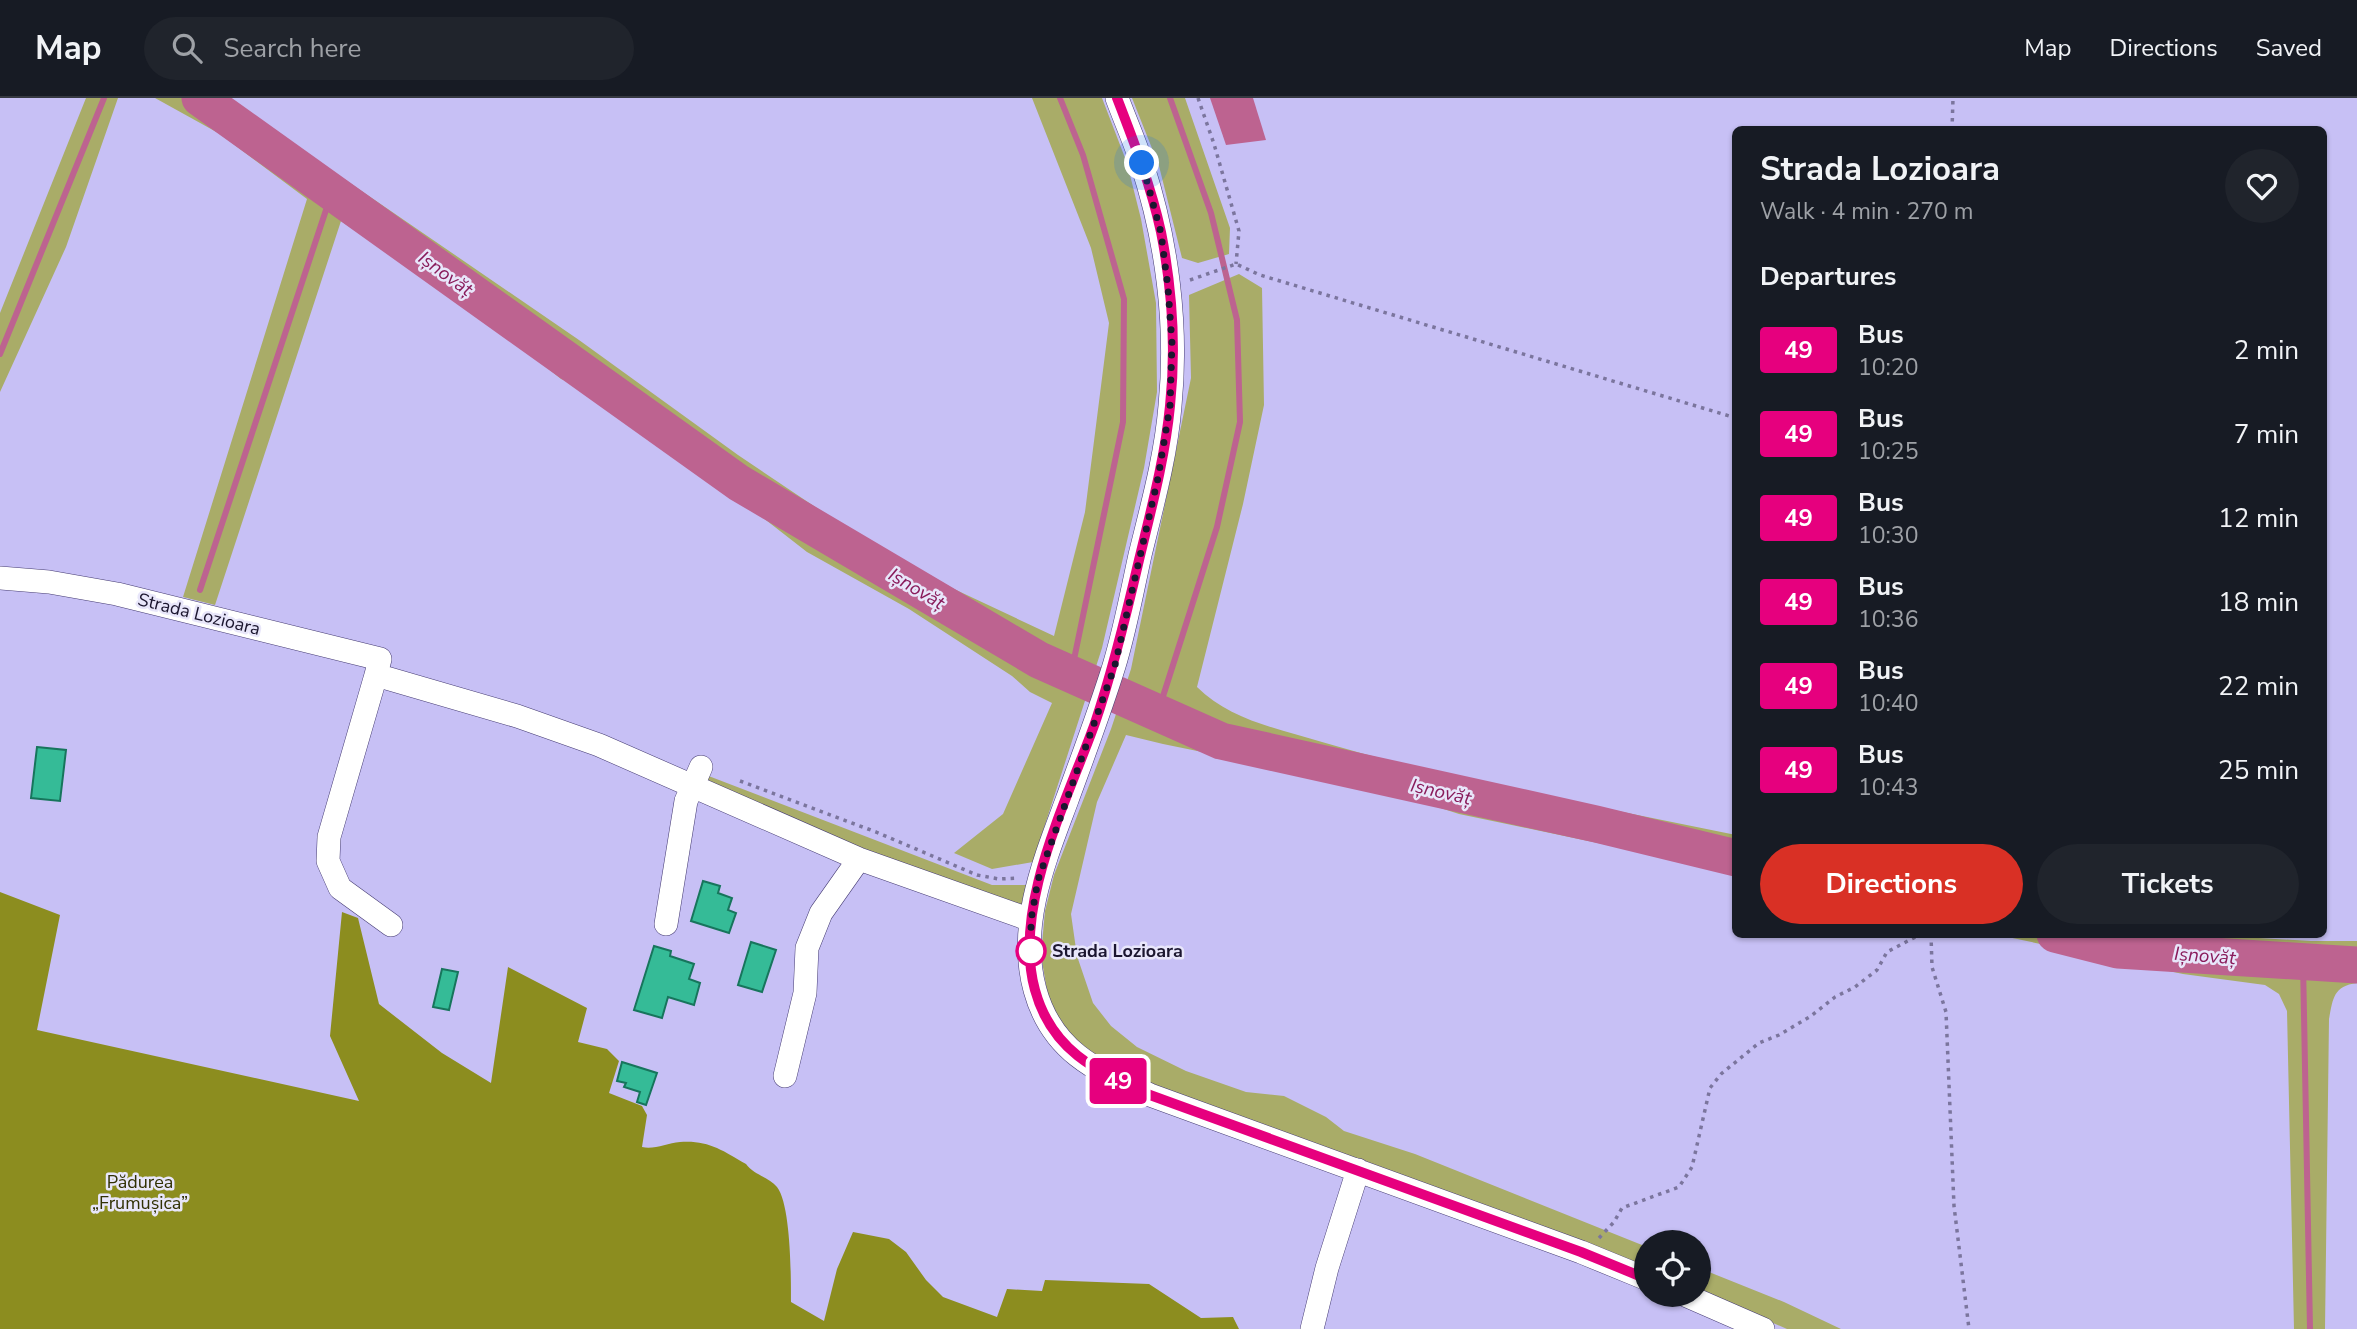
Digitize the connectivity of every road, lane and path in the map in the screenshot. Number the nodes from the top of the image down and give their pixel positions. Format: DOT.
graph roads {
  1 [pos="1117,98"];
  2 [pos="1198,98"];
  3 [pos="1953,98"];
  4 [pos="1952,126"];
  5 [pos="1236,264"];
  6 [pos="1211,273"];
  7 [pos="1732,417"];
  8 [pos="0,578"];
  9 [pos="376,675"];
  10 [pos="697,776"];
  11 [pos="859,859"];
  12 [pos="1031,920"];
  13 [pos="666,924"];
  14 [pos="391,925"];
  15 [pos="1913,938"];
  16 [pos="1931,938"];
  17 [pos="785,1076"];
  18 [pos="1357,1170"];
  19 [pos="1581,1252"];
  20 [pos="1634,1274"];
  21 [pos="1711,1306"];
  22 [pos="1312,1329"];
  23 [pos="1763,1329"];
  24 [pos="1969,1329"];
  1 -- 12 [label="street"];
  2 -- 5 [label="path"];
  3 -- 4 [label="path"];
  5 -- 6 [label="path"];
  5 -- 7 [label="path"];
  8 -- 9 [label="street, Strada Lozioara"];
  9 -- 10 [label="street"];
  9 -- 14 [label="street"];
  10 -- 11 [label="street"];
  10 -- 13 [label="street"];
  11 -- 12 [label="street"];
  11 -- 17 [label="street"];
  12 -- 18 [label="street"];
  15 -- 19 [label="path"];
  16 -- 24 [label="path"];
  18 -- 19 [label="street"];
  18 -- 22 [label="street"];
  19 -- 20 [label="street"];
  21 -- 23 [label="street"];
}
